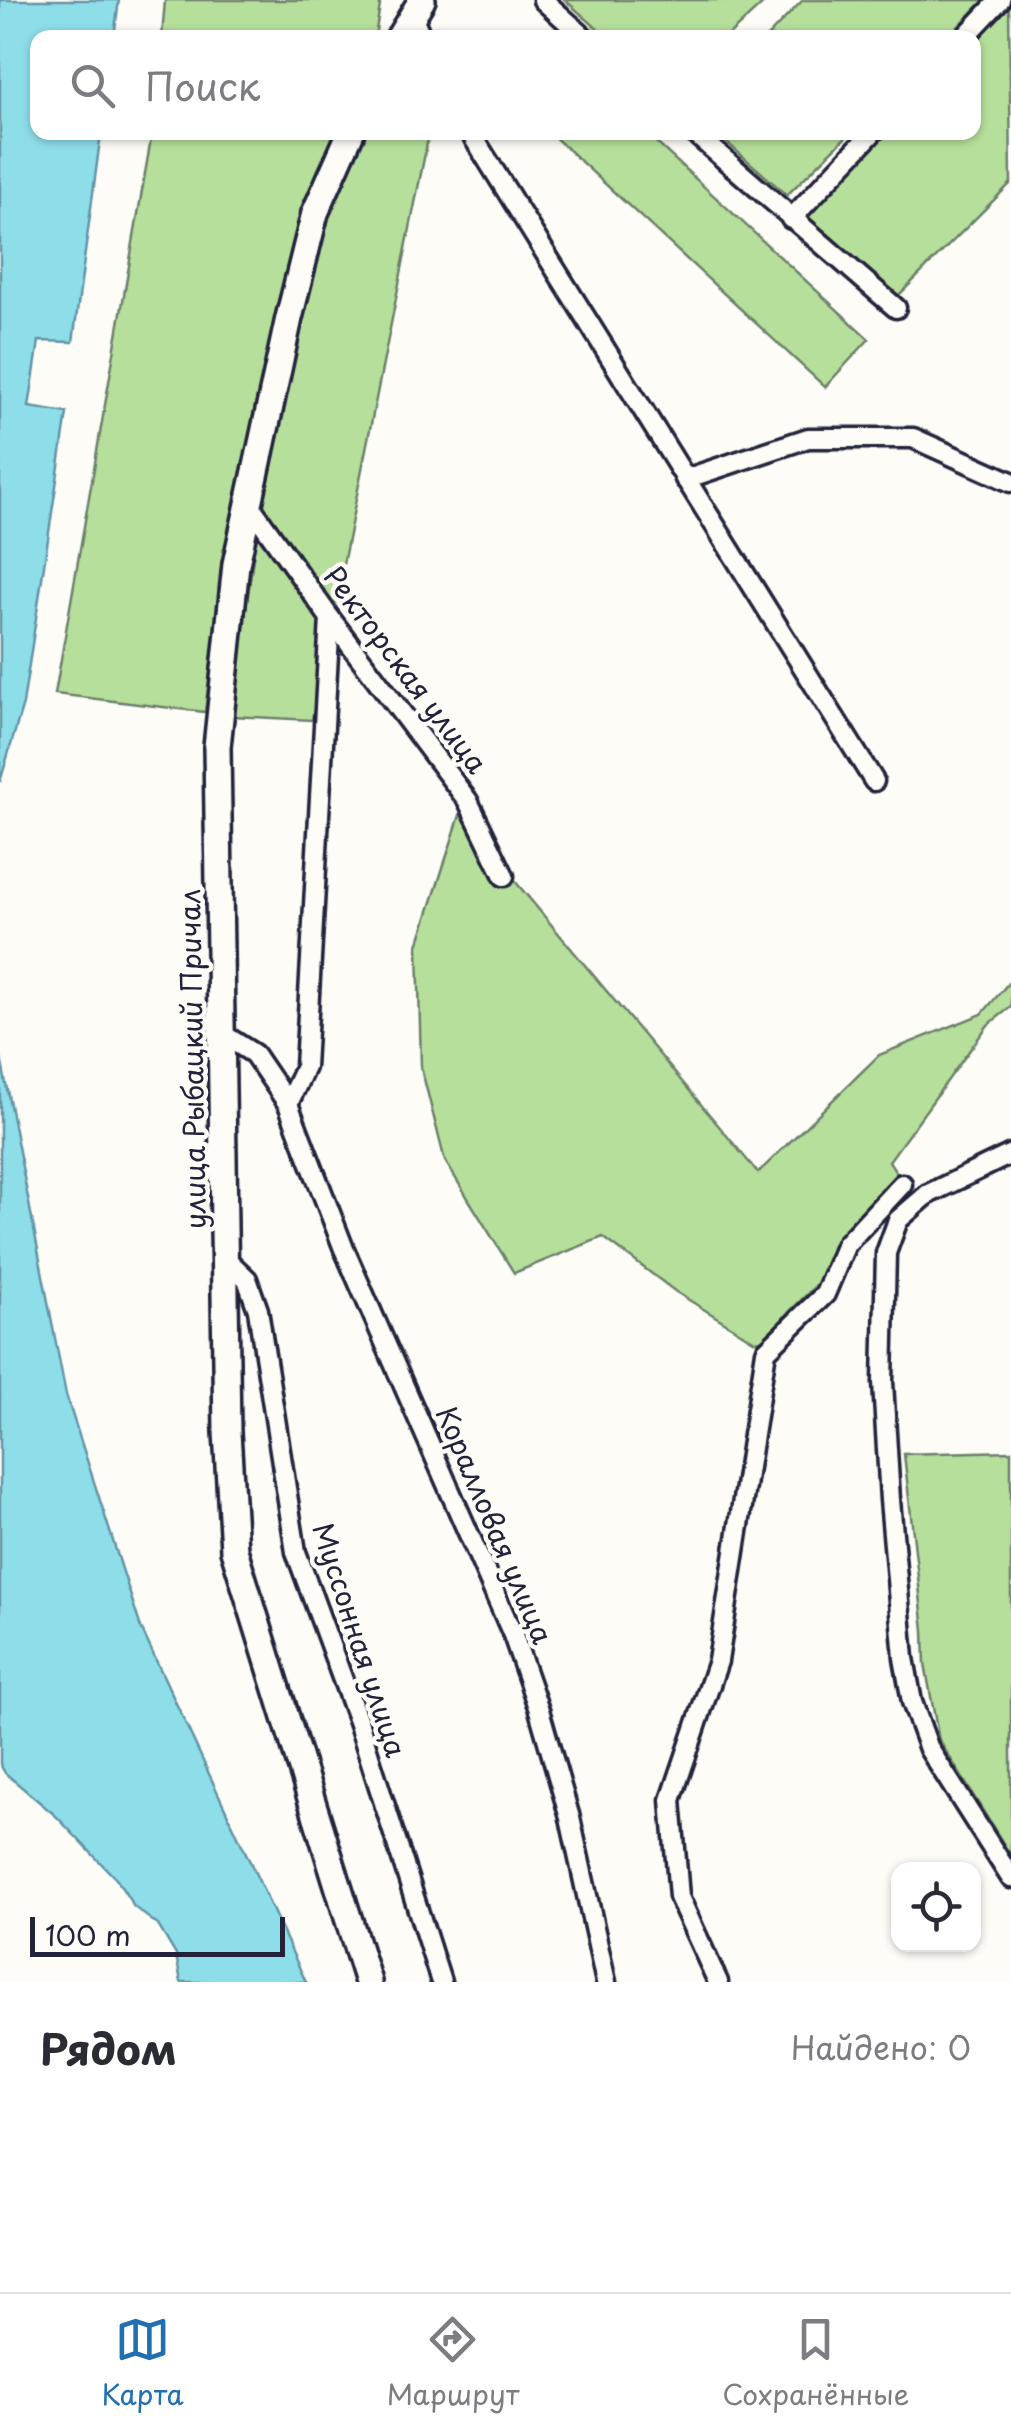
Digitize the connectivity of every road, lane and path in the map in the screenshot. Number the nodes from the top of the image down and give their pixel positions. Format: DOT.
graph roads {
  1 [pos="542,0"];
  2 [pos="1000,0"];
  3 [pos="416,6"];
  4 [pos="403,30"];
  5 [pos="576,30"];
  6 [pos="972,30"];
  7 [pos="348,140"];
  8 [pos="475,140"];
  9 [pos="703,140"];
  10 [pos="866,140"];
  11 [pos="791,219"];
  12 [pos="896,308"];
  13 [pos="685,478"];
  14 [pos="1011,482"];
  15 [pos="249,504"];
  16 [pos="330,618"];
  17 [pos="874,781"];
  18 [pos="504,876"];
  19 [pos="224,1034"];
  20 [pos="288,1104"];
  21 [pos="1011,1154"];
  22 [pos="902,1184"];
  23 [pos="226,1258"];
  24 [pos="1011,1878"];
  25 [pos="368,1982"];
  26 [pos="442,1982"];
  27 [pos="606,1982"];
  28 [pos="718,1982"];
  1 -- 5 [label="street"];
  2 -- 6 [label="street"];
  3 -- 4 [label="main road"];
  7 -- 15 [label="main road, улица Рыбацкий Причал"];
  8 -- 13 [label="street"];
  9 -- 11 [label="street"];
  10 -- 11 [label="street"];
  11 -- 12 [label="street"];
  13 -- 14 [label="street"];
  13 -- 17 [label="street"];
  15 -- 16 [label="street, Ректорская улица"];
  15 -- 19 [label="main road, улица Рыбацкий Причал"];
  16 -- 18 [label="street, Ректорская улица"];
  16 -- 20 [label="street"];
  19 -- 20 [label="street, Коралловая улица"];
  19 -- 23 [label="main road, улица Рыбацкий Причал"];
  20 -- 27 [label="street, Коралловая улица"];
  21 -- 24 [label="street"];
  22 -- 28 [label="street"];
  23 -- 25 [label="main road, улица Рыбацкий Причал"];
  23 -- 26 [label="street, Муссонная улица"];
}
